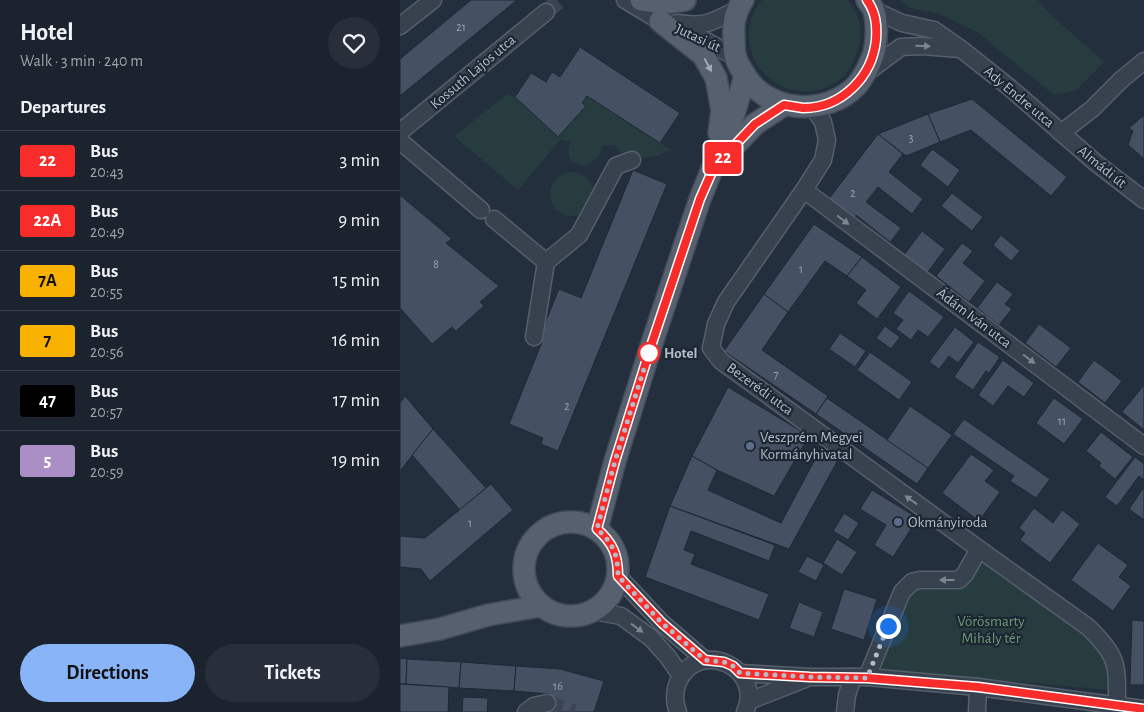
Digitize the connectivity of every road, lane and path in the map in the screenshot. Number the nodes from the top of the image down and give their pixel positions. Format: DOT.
graph roads {
  1 [pos="432,0"];
  2 [pos="624,0"];
  3 [pos="641,0"];
  4 [pos="685,0"];
  5 [pos="740,5"];
  6 [pos="870,5"];
  7 [pos="546,12"];
  8 [pos="660,21"];
  9 [pos="400,26"];
  10 [pos="961,49"];
  11 [pos="735,56"];
  12 [pos="1143,64"];
  13 [pos="866,73"];
  14 [pos="745,76"];
  15 [pos="784,105"];
  16 [pos="812,107"];
  17 [pos="400,132"];
  18 [pos="1061,133"];
  19 [pos="400,142"];
  20 [pos="632,160"];
  21 [pos="714,167"];
  22 [pos="804,190"];
  23 [pos="1144,200"];
  24 [pos="546,262"];
  25 [pos="534,337"];
  26 [pos="1144,446"];
  27 [pos="588,525"];
  28 [pos="979,549"];
  29 [pos="618,576"];
  30 [pos="525,582"];
  31 [pos="540,606"];
  32 [pos="592,611"];
  33 [pos="488,615"];
  34 [pos="400,636"];
  35 [pos="705,660"];
  36 [pos="740,673"];
  37 [pos="681,676"];
  38 [pos="810,677"];
  39 [pos="860,678"];
  40 [pos="978,687"];
  41 [pos="548,703"];
  42 [pos="1117,705"];
  43 [pos="747,707"];
  44 [pos="1138,710"];
  45 [pos="677,711"];
  46 [pos="526,712"];
  47 [pos="845,712"];
  48 [pos="977,712"];
  1 -- 9 [label="street"];
  2 -- 8 [label="street, Jutasi út"];
  3 -- 4 [label="main road"];
  5 -- 8 [label="street, Jutasi út"];
  5 -- 11 [label="main road"];
  6 -- 10 [label="street, Ady Endre utca"];
  6 -- 13 [label="main road"];
  7 -- 17 [label="street, Kossuth Lajos utca"];
  8 -- 11 [label="street, Jutasi út"];
  8 -- 21 [label="main road, one-way"];
  13 -- 10 [label="street, one-way"];
  10 -- 18 [label="street, Ady Endre utca"];
  11 -- 14 [label="main road"];
  12 -- 18 [label="street, Ady Endre utca"];
  13 -- 16 [label="main road"];
  14 -- 15 [label="main road"];
  14 -- 21 [label="main road"];
  15 -- 16 [label="main road"];
  15 -- 21 [label="main road"];
  16 -- 22 [label="street, Bezerédi utca"];
  18 -- 23 [label="street, Almádi út"];
  19 -- 24 [label="street"];
  20 -- 24 [label="street"];
  21 -- 27 [label="main road"];
  22 -- 26 [label="street, Ádám Iván utca, one-way"];
  28 -- 22 [label="street, Bezerédi utca, one-way"];
  24 -- 25 [label="street"];
  27 -- 29 [label="main road"];
  27 -- 30 [label="main road"];
  28 -- 39 [label="street, one-way"];
  28 -- 42 [label="street, Bezerédi utca"];
  29 -- 32 [label="main road"];
  29 -- 35 [label="street"];
  30 -- 31 [label="main road"];
  30 -- 33 [label="main road"];
  31 -- 32 [label="main road"];
  31 -- 33 [label="main road"];
  32 -- 37 [label="street, one-way"];
  33 -- 34 [label="main road"];
  35 -- 36 [label="street"];
  35 -- 37 [label="street"];
  36 -- 38 [label="street"];
  36 -- 43 [label="street"];
  37 -- 45 [label="street"];
  38 -- 39 [label="street"];
  38 -- 43 [label="street"];
  39 -- 40 [label="street"];
  39 -- 47 [label="street"];
  40 -- 42 [label="street"];
  40 -- 48 [label="street"];
  41 -- 46 [label="street"];
  42 -- 44 [label="street"];
}
